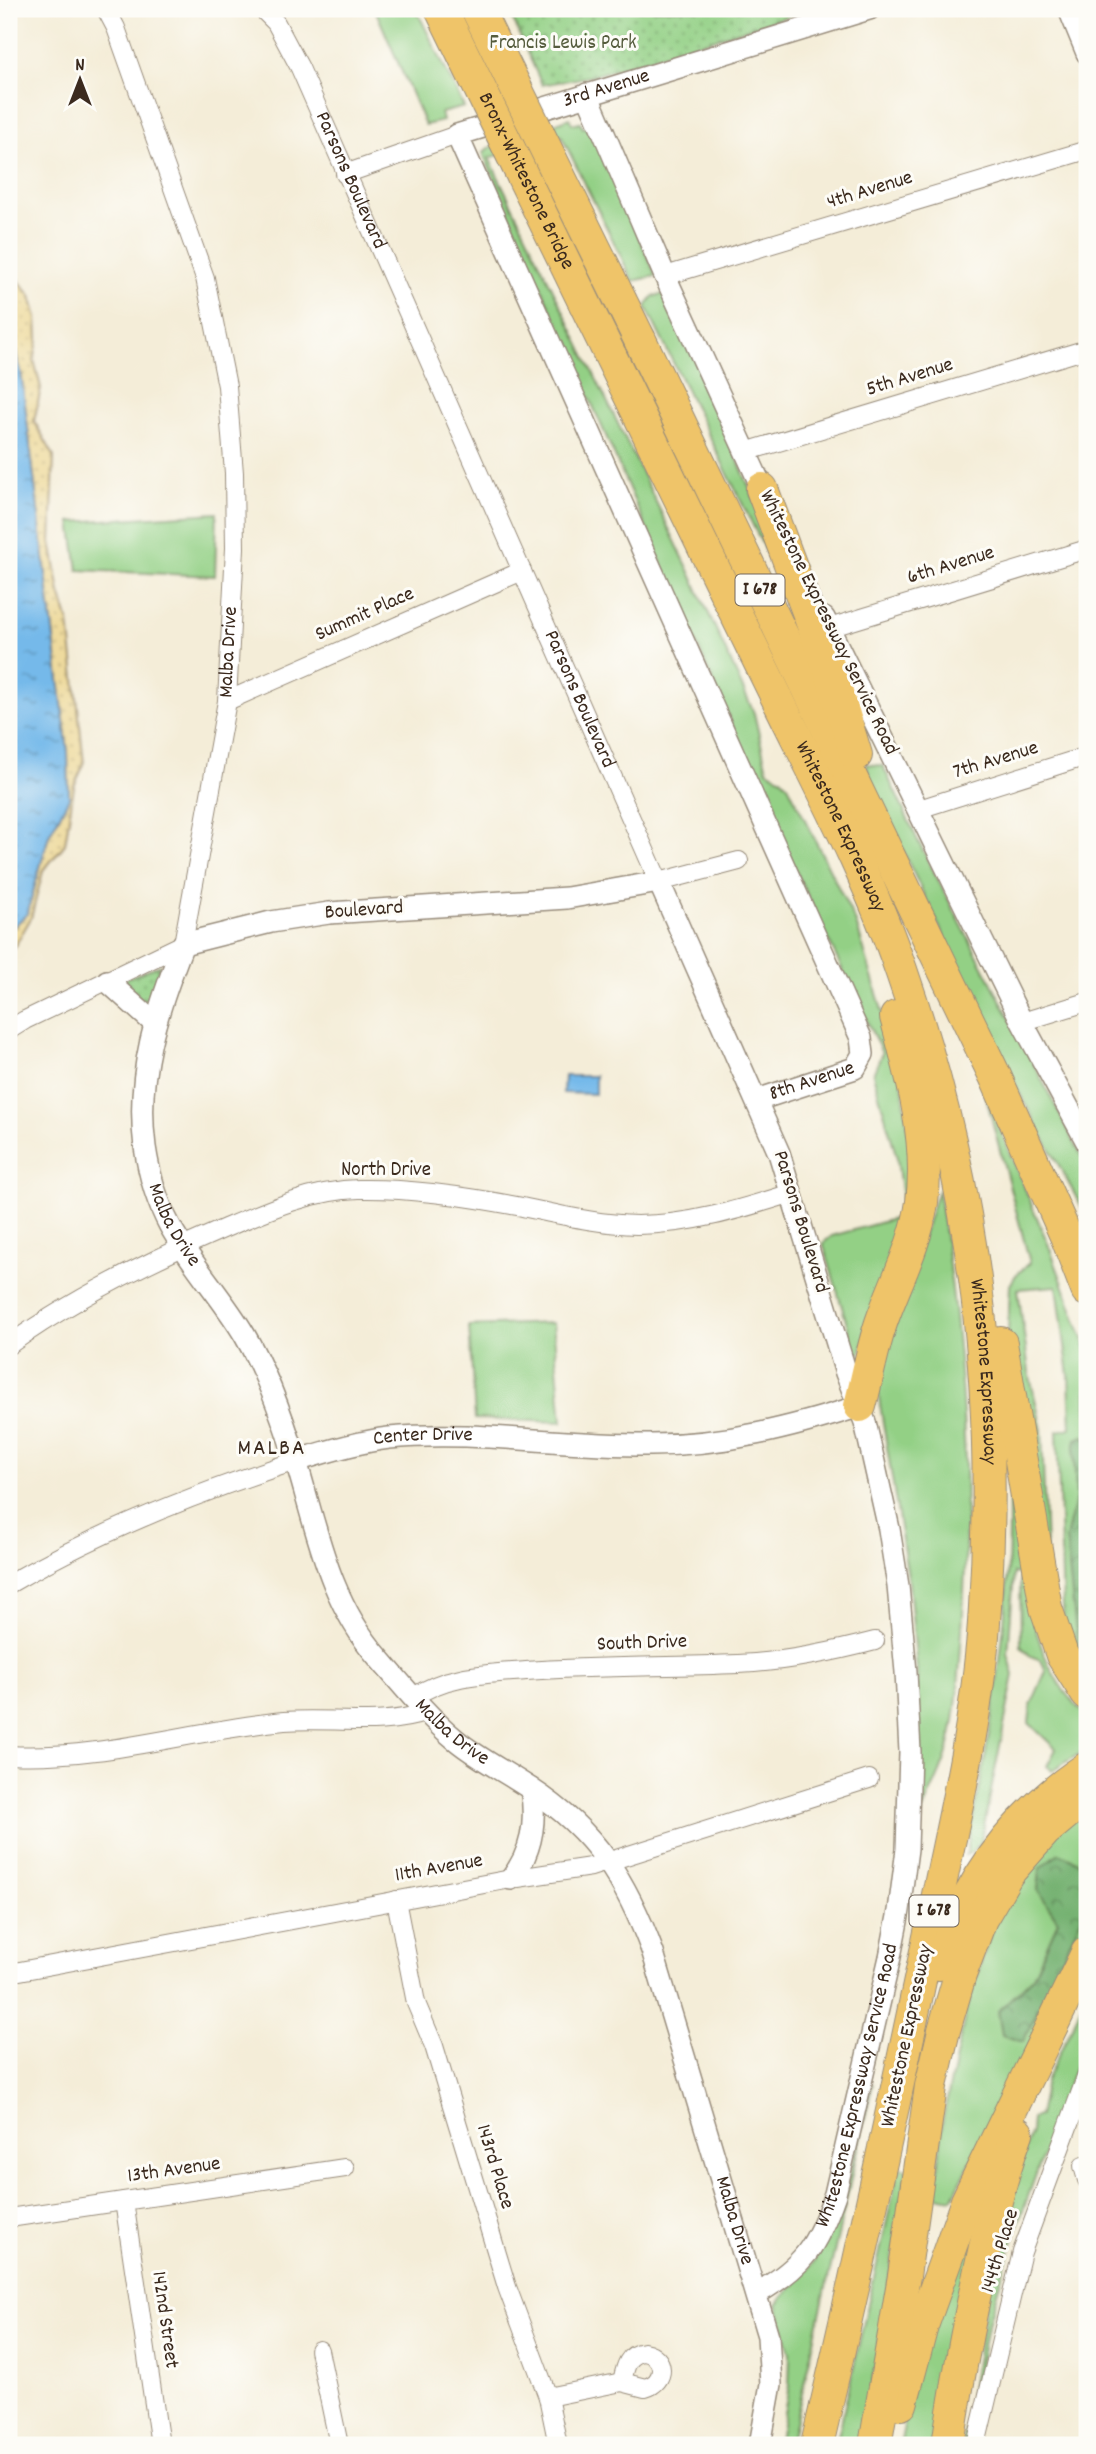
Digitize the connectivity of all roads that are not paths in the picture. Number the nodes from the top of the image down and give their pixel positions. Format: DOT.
graph roads {
  1 [pos="106,9"];
  2 [pos="262,9"];
  3 [pos="441,9"];
  4 [pos="477,9"];
  5 [pos="869,9"];
  6 [pos="1069,9"];
  7 [pos="1087,53"];
  8 [pos="587,94"];
  9 [pos="457,135"];
  10 [pos="1087,149"];
  11 [pos="345,174"];
  12 [pos="665,276"];
  13 [pos="640,340"];
  14 [pos="1087,349"];
  15 [pos="610,355"];
  16 [pos="745,452"];
  17 [pos="762,489"];
  18 [pos="1087,549"];
  19 [pos="522,571"];
  20 [pos="829,628"];
  21 [pos="227,701"];
  22 [pos="1087,756"];
  23 [pos="813,770"];
  24 [pos="919,809"];
  25 [pos="881,840"];
  26 [pos="739,861"];
  27 [pos="659,882"];
  28 [pos="183,944"];
  29 [pos="107,981"];
  30 [pos="1087,1002"];
  31 [pos="1022,1022"];
  32 [pos="155,1024"];
  33 [pos="9,1030"];
  34 [pos="757,1100"];
  35 [pos="944,1111"];
  36 [pos="1087,1142"];
  37 [pos="792,1193"];
  38 [pos="1077,1235"];
  39 [pos="183,1246"];
  40 [pos="1087,1280"];
  41 [pos="1087,1290"];
  42 [pos="9,1345"];
  43 [pos="860,1406"];
  44 [pos="296,1461"];
  45 [pos="9,1584"];
  46 [pos="874,1641"];
  47 [pos="1087,1694"];
  48 [pos="420,1704"];
  49 [pos="9,1755"];
  50 [pos="1087,1768"];
  51 [pos="869,1779"];
  52 [pos="531,1789"];
  53 [pos="1087,1796"];
  54 [pos="609,1860"];
  55 [pos="511,1879"];
  56 [pos="396,1900"];
  57 [pos="1087,1956"];
  58 [pos="9,1973"];
  59 [pos="1087,2075"];
  60 [pos="345,2168"];
  61 [pos="124,2201"];
  62 [pos="871,2215"];
  63 [pos="9,2218"];
  64 [pos="757,2294"];
  65 [pos="319,2350"];
  66 [pos="622,2382"];
  67 [pos="548,2397"];
  68 [pos="160,2445"];
  69 [pos="340,2445"];
  70 [pos="558,2445"];
  71 [pos="760,2445"];
  72 [pos="817,2445"];
  73 [pos="875,2445"];
  74 [pos="891,2445"];
  75 [pos="948,2445"];
  76 [pos="976,2445"];
  1 -- 21 [label="street, Malba Drive"];
  2 -- 11 [label="street, Parsons Boulevard"];
  3 -- 15 [label="highway, Bronx-Whitestone Bridge / I 678, bridge"];
  4 -- 13 [label="highway, Bronx-Whitestone Bridge / I 678, bridge"];
  5 -- 8 [label="street, 3rd Avenue"];
  6 -- 7 [label="street"];
  8 -- 9 [label="street, 3rd Avenue"];
  8 -- 12 [label="street, Whitestone Expressway Service Road"];
  9 -- 11 [label="street, 3rd Avenue"];
  9 -- 34 [label="street, 8th Avenue"];
  10 -- 12 [label="street, 4th Avenue"];
  11 -- 19 [label="street, Parsons Boulevard"];
  12 -- 16 [label="street, Whitestone Expressway Service Road"];
  13 -- 25 [label="highway, Whitestone Expressway / I 678"];
  14 -- 16 [label="street, 5th Avenue"];
  15 -- 23 [label="highway, Whitestone Expressway / I 678"];
  16 -- 17 [label="street, Whitestone Expressway Service Road"];
  17 -- 20 [label="street, Whitestone Expressway Service Road"];
  17 -- 25 [label="highway"];
  18 -- 20 [label="street, 6th Avenue"];
  19 -- 21 [label="street, Summit Place"];
  19 -- 27 [label="street, Parsons Boulevard"];
  20 -- 24 [label="street, Whitestone Expressway Service Road"];
  21 -- 28 [label="street, Malba Drive"];
  22 -- 24 [label="street, 7th Avenue"];
  23 -- 35 [label="highway, Whitestone Expressway / I 678"];
  23 -- 43 [label="highway"];
  24 -- 31 [label="street, Whitestone Expressway Service Road"];
  25 -- 38 [label="highway, Whitestone Expressway / I 678"];
  26 -- 27 [label="street, Boulevard"];
  27 -- 28 [label="street, Boulevard"];
  27 -- 34 [label="street, Parsons Boulevard"];
  28 -- 29 [label="street, Boulevard"];
  28 -- 32 [label="street, Malba Drive"];
  29 -- 32 [label="street"];
  29 -- 33 [label="street, Boulevard"];
  30 -- 31 [label="street"];
  31 -- 36 [label="street, Whitestone Expressway Service Road"];
  32 -- 39 [label="street, Malba Drive"];
  34 -- 37 [label="street, Parsons Boulevard"];
  35 -- 47 [label="highway"];
  35 -- 62 [label="highway, Whitestone Expressway / I 678"];
  37 -- 39 [label="street, North Drive"];
  37 -- 43 [label="street, Parsons Boulevard"];
  38 -- 40 [label="highway"];
  38 -- 41 [label="highway"];
  39 -- 42 [label="street, North Drive"];
  39 -- 44 [label="street, Malba Drive"];
  43 -- 44 [label="street, Center Drive"];
  43 -- 64 [label="street, Whitestone Expressway Service Road"];
  44 -- 45 [label="street, Center Drive"];
  44 -- 48 [label="street, Malba Drive"];
  46 -- 48 [label="street, South Drive"];
  48 -- 49 [label="street, South Drive"];
  48 -- 52 [label="street, Malba Drive"];
  50 -- 62 [label="highway"];
  51 -- 54 [label="street, 11th Avenue"];
  52 -- 54 [label="street, Malba Drive"];
  52 -- 55 [label="street"];
  53 -- 73 [label="highway"];
  54 -- 55 [label="street, 11th Avenue"];
  54 -- 64 [label="street, Malba Drive"];
  55 -- 56 [label="street, 11th Avenue"];
  56 -- 58 [label="street, 11th Avenue"];
  56 -- 67 [label="street, 143rd Place"];
  57 -- 74 [label="highway"];
  57 -- 75 [label="highway"];
  59 -- 76 [label="street, 144th Place"];
  60 -- 61 [label="street, 13th Avenue"];
  61 -- 63 [label="street, 13th Avenue"];
  61 -- 68 [label="street, 142nd Street"];
  62 -- 72 [label="highway, Whitestone Expressway / I 678"];
  64 -- 71 [label="street"];
  65 -- 69 [label="street"];
  66 -- 67 [label="street"];
  67 -- 70 [label="street, 143rd Place"];
}
